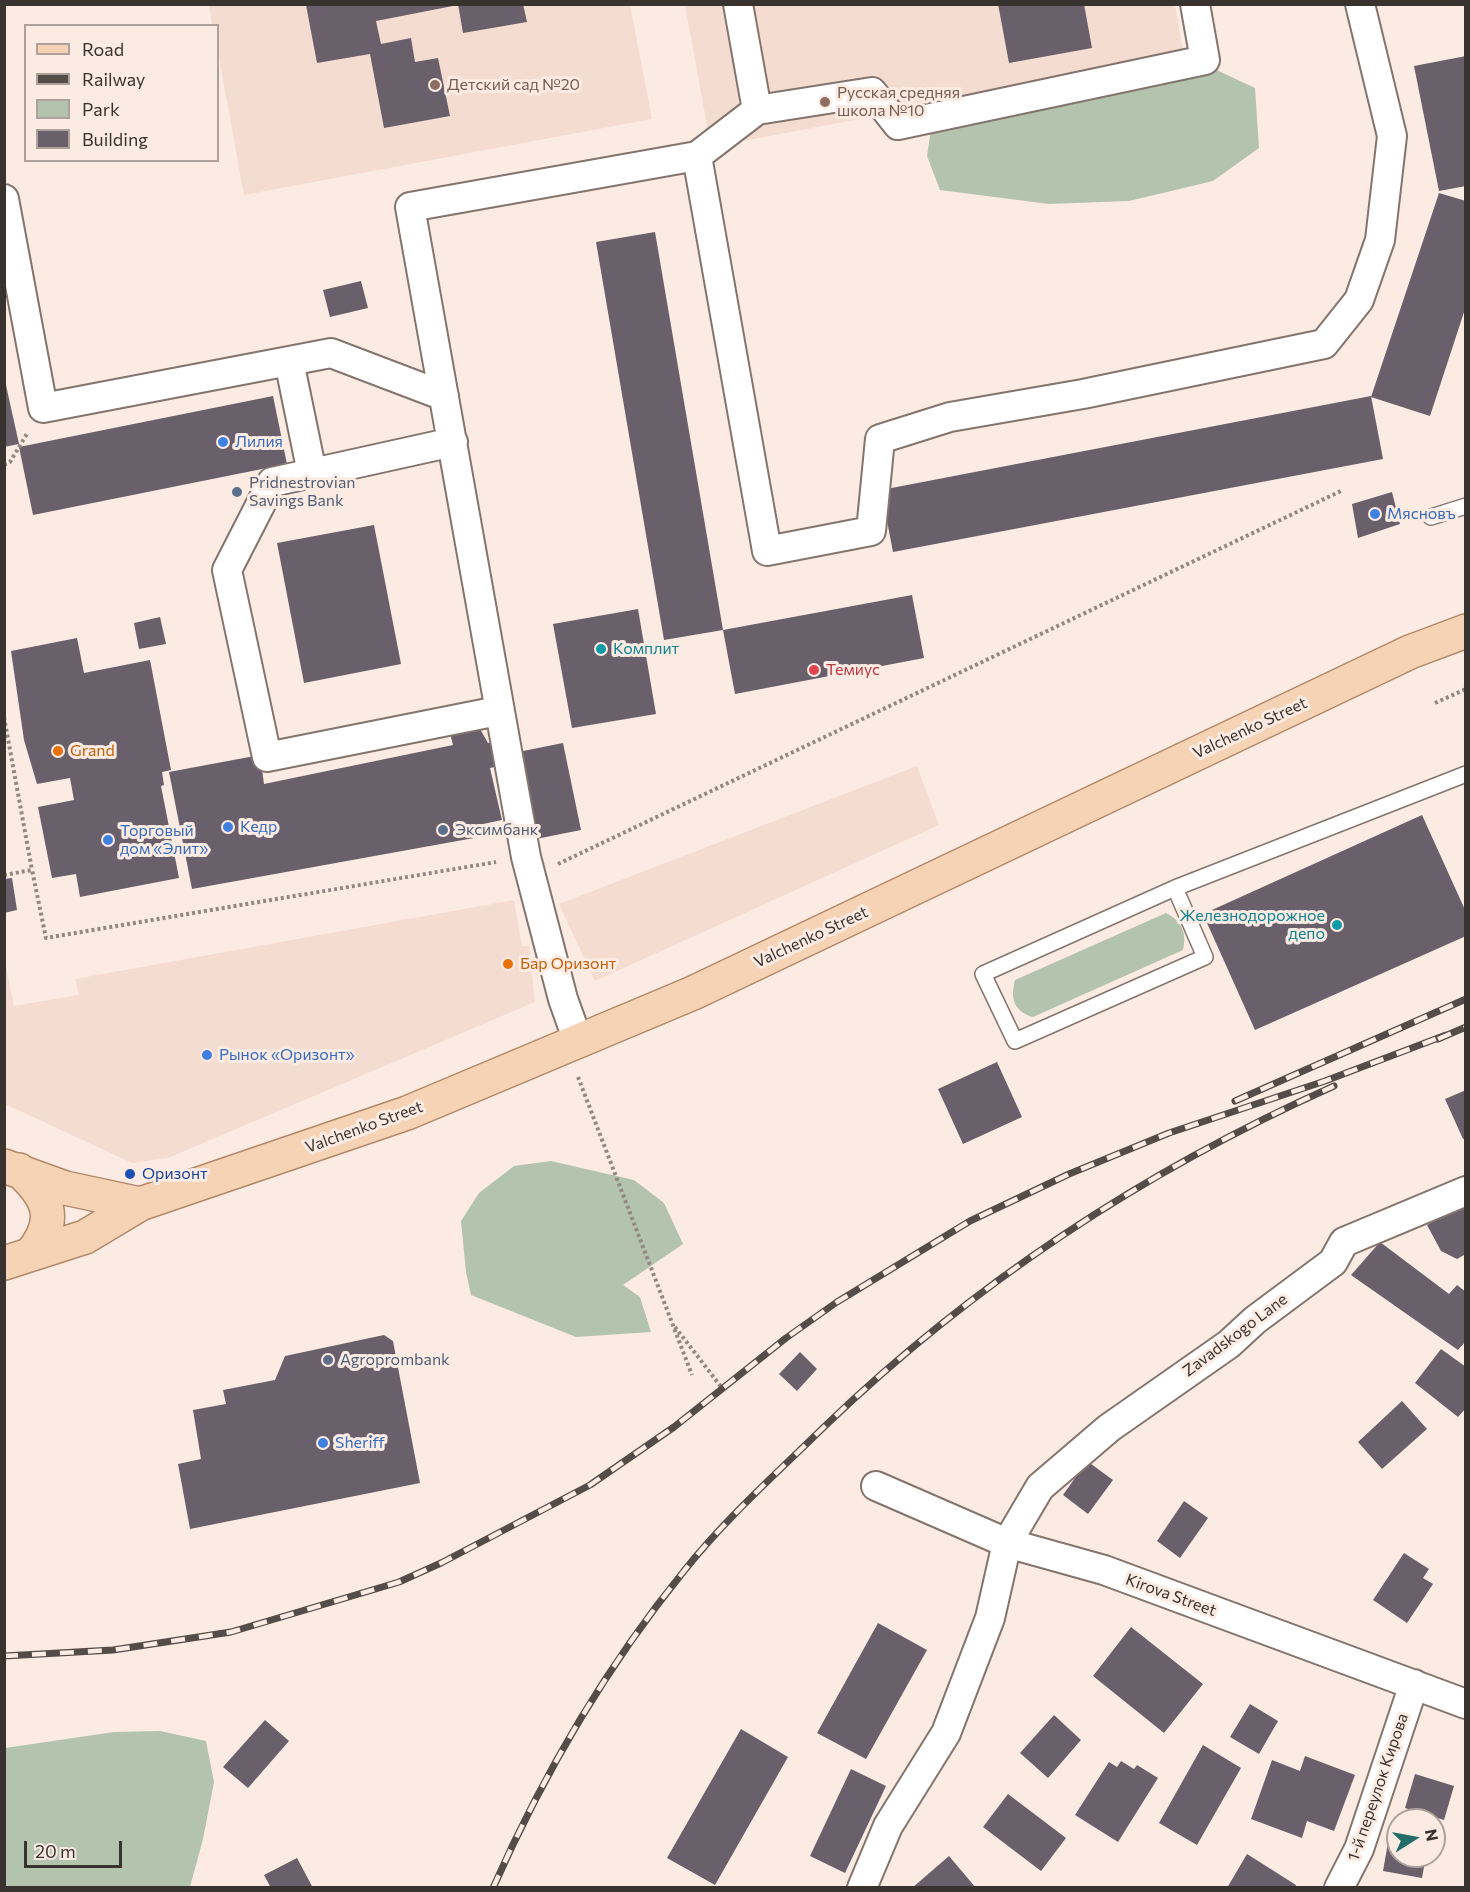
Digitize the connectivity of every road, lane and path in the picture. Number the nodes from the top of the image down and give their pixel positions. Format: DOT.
graph roads {
  1 [pos="738,4"];
  2 [pos="1195,4"];
  3 [pos="1360,4"];
  4 [pos="757,110"];
  5 [pos="697,156"];
  6 [pos="4,199"];
  7 [pos="289,361"];
  8 [pos="444,396"];
  9 [pos="43,408"];
  10 [pos="453,442"];
  11 [pos="4,465"];
  12 [pos="312,473"];
  13 [pos="1341,491"];
  14 [pos="1466,506"];
  15 [pos="1431,517"];
  16 [pos="1466,630"];
  17 [pos="1466,689"];
  18 [pos="1435,703"];
  19 [pos="498,711"];
  20 [pos="4,717"];
  21 [pos="1466,774"];
  22 [pos="526,856"];
  23 [pos="32,870"];
  24 [pos="4,875"];
  25 [pos="1175,888"];
  26 [pos="578,1041"];
  27 [pos="578,1076"];
  28 [pos="12,1168"];
  29 [pos="1466,1191"];
  30 [pos="140,1204"];
  31 [pos="18,1258"];
  32 [pos="671,1321"];
  33 [pos="692,1375"];
  34 [pos="722,1388"];
  35 [pos="876,1486"];
  36 [pos="1007,1543"];
  37 [pos="1414,1684"];
  38 [pos="1466,1704"];
  39 [pos="862,1887"];
  40 [pos="1339,1887"];
  1 -- 4 [label="street"];
  2 -- 4 [label="street"];
  3 -- 5 [label="street"];
  4 -- 5 [label="street"];
  5 -- 8 [label="street"];
  6 -- 9 [label="street"];
  7 -- 8 [label="street"];
  7 -- 9 [label="street"];
  7 -- 12 [label="street"];
  8 -- 10 [label="street"];
  9 -- 11 [label="path"];
  10 -- 12 [label="street"];
  10 -- 19 [label="street"];
  12 -- 19 [label="street"];
  13 -- 22 [label="path"];
  14 -- 15 [label="lane"];
  16 -- 26 [label="main road, Valchenko Street"];
  17 -- 18 [label="path"];
  19 -- 22 [label="street"];
  20 -- 23 [label="path"];
  21 -- 25 [label="lane"];
  22 -- 23 [label="path"];
  22 -- 26 [label="street"];
  23 -- 24 [label="path"];
  25 -- 25 [label="lane"];
  26 -- 30 [label="main road, Valchenko Street"];
  27 -- 32 [label="path"];
  28 -- 30 [label="main road"];
  28 -- 31 [label="main road"];
  29 -- 36 [label="street, Zavadskogo Lane"];
  30 -- 31 [label="main road, Valchenko Street"];
  32 -- 33 [label="path"];
  32 -- 34 [label="path"];
  35 -- 36 [label="street, Kirova Street"];
  36 -- 37 [label="street, Kirova Street"];
  36 -- 39 [label="street, Zavadskogo Lane"];
  37 -- 38 [label="street, Kirova Street"];
  37 -- 40 [label="street, 1-й переулок Кирова"];
}
